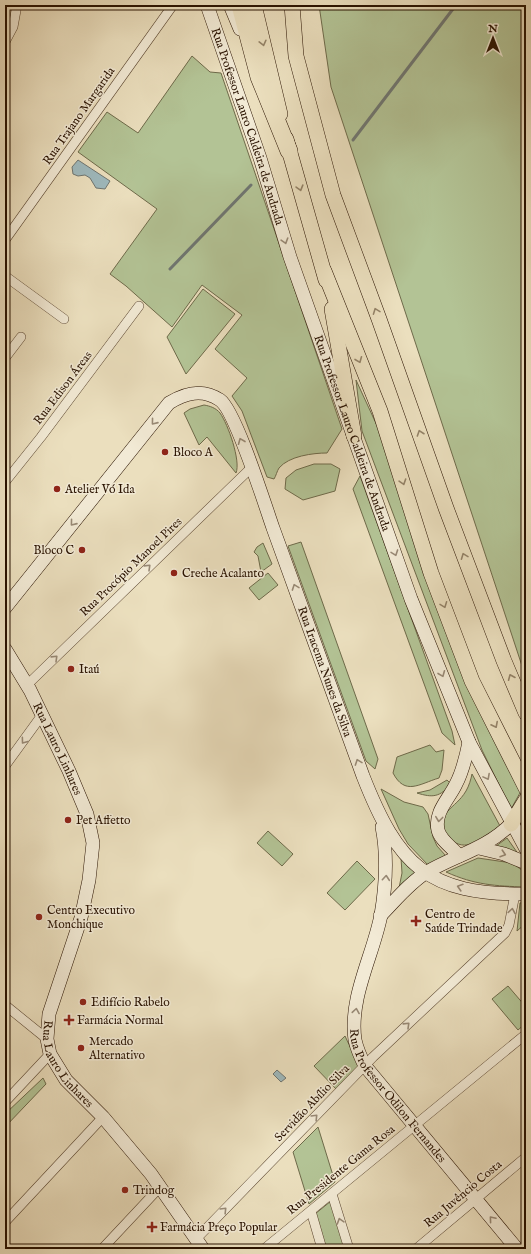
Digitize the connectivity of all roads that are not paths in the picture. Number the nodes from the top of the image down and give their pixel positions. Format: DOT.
graph roads {
  1 [pos="17,5"];
  2 [pos="173,5"];
  3 [pos="207,5"];
  4 [pos="230,5"];
  5 [pos="240,5"];
  6 [pos="254,5"];
  7 [pos="284,5"];
  8 [pos="292,5"];
  9 [pos="5,42"];
  10 [pos="296,56"];
  11 [pos="259,77"];
  12 [pos="289,151"];
  13 [pos="5,240"];
  14 [pos="324,272"];
  15 [pos="5,276"];
  16 [pos="139,306"];
  17 [pos="64,319"];
  18 [pos="21,337"];
  19 [pos="5,358"];
  20 [pos="354,436"];
  21 [pos="252,467"];
  22 [pos="5,482"];
  23 [pos="5,608"];
  24 [pos="5,649"];
  25 [pos="27,685"];
  26 [pos="526,713"];
  27 [pos="42,715"];
  28 [pos="469,742"];
  29 [pos="5,766"];
  30 [pos="526,788"];
  31 [pos="526,800"];
  32 [pos="381,817"];
  33 [pos="511,824"];
  34 [pos="479,848"];
  35 [pos="526,849"];
  36 [pos="460,856"];
  37 [pos="526,863"];
  38 [pos="425,873"];
  39 [pos="520,894"];
  40 [pos="380,916"];
  41 [pos="5,1005"];
  42 [pos="526,1034"];
  43 [pos="47,1039"];
  44 [pos="50,1054"];
  45 [pos="365,1066"];
  46 [pos="5,1102"];
  47 [pos="103,1117"];
  48 [pos="414,1126"];
  49 [pos="526,1157"];
  50 [pos="161,1186"];
  51 [pos="332,1194"];
  52 [pos="475,1199"];
  53 [pos="311,1211"];
  54 [pos="5,1222"];
  55 [pos="200,1243"];
  56 [pos="102,1249"];
  57 [pos="264,1249"];
  58 [pos="322,1249"];
  59 [pos="349,1249"];
  60 [pos="416,1249"];
  61 [pos="517,1249"];
  1 -- 9 [label="street"];
  2 -- 13 [label="street, Rua Trajano Margarida"];
  3 -- 20 [label="main road, Rua Professor Lauro Caldeira de Andrada, one-way"];
  4 -- 11 [label="main road"];
  5 -- 11 [label="highway"];
  6 -- 12 [label="main road, one-way"];
  7 -- 10 [label="main road"];
  8 -- 10 [label="main road"];
  26 -- 10 [label="main road, one-way"];
  11 -- 12 [label="highway"];
  12 -- 14 [label="main road, one-way"];
  14 -- 20 [label="main road"];
  14 -- 30 [label="main road, one-way"];
  15 -- 17 [label="street"];
  16 -- 22 [label="street, Rua Edison Áreas"];
  18 -- 19 [label="street"];
  20 -- 28 [label="main road, Rua Professor Lauro Caldeira de Andrada, one-way"];
  21 -- 23 [label="main road, Rua Iracema Nunes da Silva, one-way"];
  25 -- 21 [label="street, Rua Procópio Manoel Pires, one-way"];
  32 -- 21 [label="main road, Rua Iracema Nunes da Silva, one-way"];
  24 -- 25 [label="main road, Rua Lauro Linhares"];
  25 -- 27 [label="main road, Rua Lauro Linhares"];
  27 -- 29 [label="street, one-way"];
  27 -- 43 [label="main road, Rua Lauro Linhares"];
  28 -- 33 [label="main road, Rua Professor Lauro Caldeira de Andrada, one-way"];
  28 -- 36 [label="main road, one-way"];
  31 -- 33 [label="main road"];
  32 -- 38 [label="main road, Rua Iracema Nunes da Silva"];
  40 -- 32 [label="main road, Rua Professor Odilon Fernandes, one-way"];
  33 -- 34 [label="main road, Rua Professor Odilon Fernandes"];
  33 -- 35 [label="main road, Rua Professor Lauro Caldeira de Andrada"];
  34 -- 36 [label="main road, Rua Professor Odilon Fernandes"];
  34 -- 37 [label="main road, one-way"];
  36 -- 38 [label="main road, Rua Professor Odilon Fernandes"];
  39 -- 38 [label="main road, Rua Iracema Nunes da Silva, one-way"];
  38 -- 40 [label="main road, Rua Professor Odilon Fernandes"];
  45 -- 39 [label="street, Servidão Abílio Silva, one-way"];
  45 -- 40 [label="main road, Rua Professor Odilon Fernandes, one-way"];
  41 -- 43 [label="street"];
  42 -- 48 [label="street, Rua Presidente Gama Rosa"];
  43 -- 44 [label="main road, Rua Lauro Linhares"];
  44 -- 46 [label="street"];
  44 -- 47 [label="main road, Rua Lauro Linhares"];
  45 -- 48 [label="main road, Rua Professor Odilon Fernandes"];
  55 -- 45 [label="street, Servidão Abílio Silva, one-way"];
  47 -- 50 [label="main road, Rua Lauro Linhares"];
  47 -- 54 [label="street"];
  48 -- 51 [label="street, Rua Presidente Gama Rosa"];
  48 -- 52 [label="main road, Rua Professor Odilon Fernandes"];
  49 -- 52 [label="street, Rua Juvêncio Costa"];
  50 -- 55 [label="main road, Rua Lauro Linhares"];
  50 -- 56 [label="street"];
  51 -- 53 [label="street, Rua Presidente Gama Rosa"];
  59 -- 51 [label="street, one-way"];
  52 -- 60 [label="street, Rua Juvêncio Costa"];
  61 -- 52 [label="main road, Rua Professor Odilon Fernandes, one-way"];
  53 -- 57 [label="street, Rua Presidente Gama Rosa"];
  53 -- 58 [label="street"];
}
